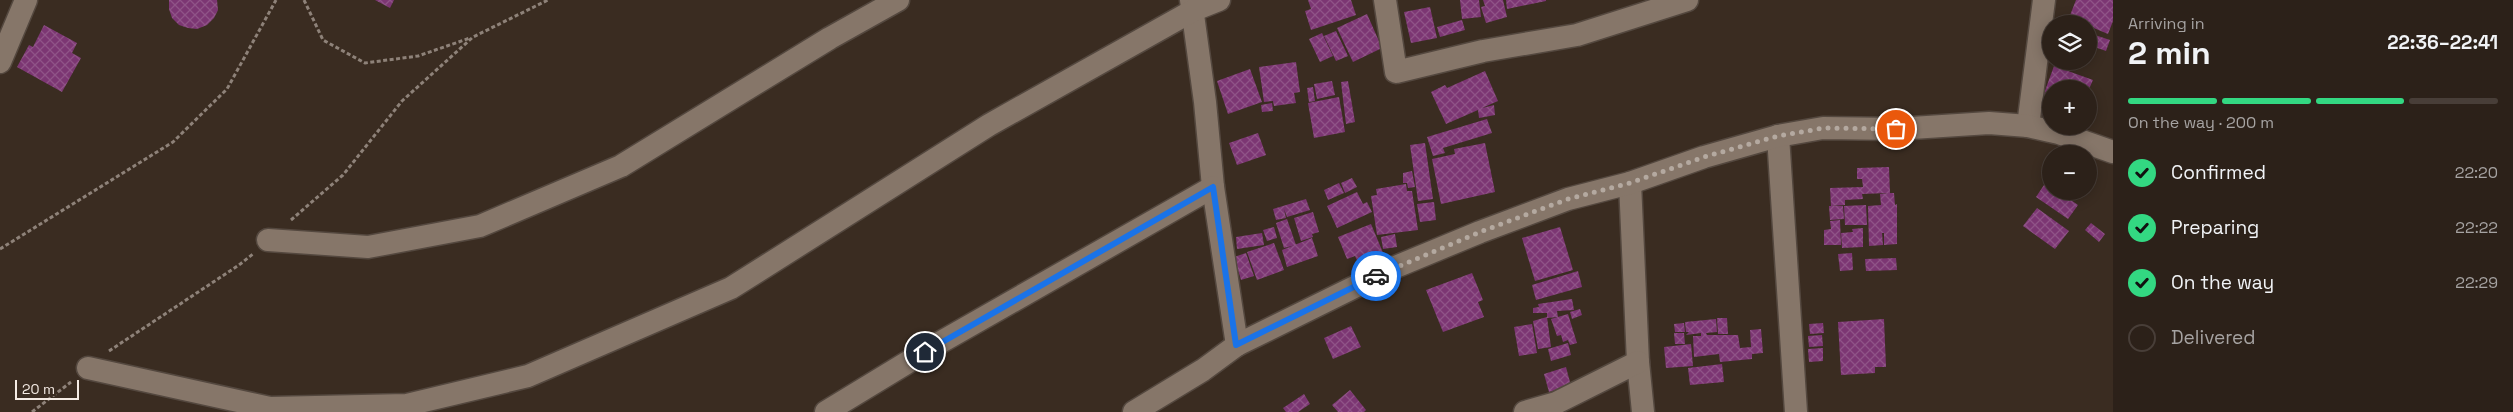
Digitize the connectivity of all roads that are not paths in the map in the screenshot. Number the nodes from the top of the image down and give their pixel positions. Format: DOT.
graph roads {
  1 [pos="26,0"];
  2 [pos="898,0"];
  3 [pos="1219,0"];
  4 [pos="1385,0"];
  5 [pos="1687,0"];
  6 [pos="2044,0"];
  7 [pos="1192,5"];
  8 [pos="0,62"];
  9 [pos="2028,126"];
  10 [pos="1778,136"];
  11 [pos="2113,152"];
  12 [pos="1630,183"];
  13 [pos="1213,187"];
  14 [pos="268,240"];
  15 [pos="1236,345"];
  16 [pos="1638,362"];
  17 [pos="88,368"];
  18 [pos="826,412"];
  19 [pos="1134,412"];
  20 [pos="1525,412"];
  21 [pos="1643,412"];
  22 [pos="1796,412"];
  1 -- 8 [label="street"];
  2 -- 14 [label="street"];
  3 -- 7 [label="street"];
  4 -- 5 [label="street"];
  6 -- 9 [label="street"];
  7 -- 13 [label="street"];
  7 -- 17 [label="street"];
  9 -- 10 [label="street"];
  9 -- 11 [label="street"];
  10 -- 12 [label="street"];
  10 -- 22 [label="street"];
  12 -- 15 [label="street"];
  12 -- 16 [label="street"];
  13 -- 15 [label="street"];
  13 -- 18 [label="street"];
  15 -- 19 [label="street"];
  16 -- 20 [label="street"];
  16 -- 21 [label="street"];
}
